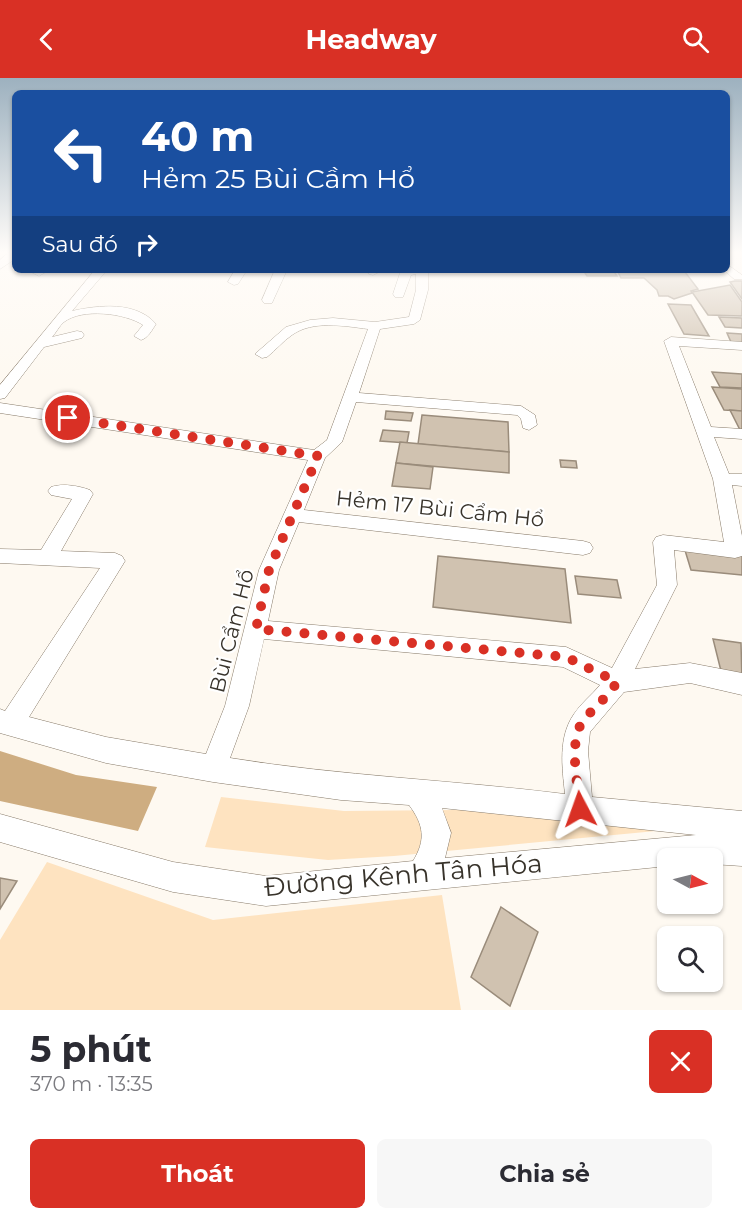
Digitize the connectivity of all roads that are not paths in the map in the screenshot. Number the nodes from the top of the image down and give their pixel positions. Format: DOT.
graph roads {
  1 [pos="78,296"];
  2 [pos="269,296"];
  3 [pos="420,296"];
  4 [pos="268,300"];
  5 [pos="59,319"];
  6 [pos="375,327"];
  7 [pos="77,335"];
  8 [pos="141,336"];
  9 [pos="38,345"];
  10 [pos="742,346"];
  11 [pos="262,354"];
  12 [pos="0,396"];
  13 [pos="350,397"];
  14 [pos="0,408"];
  15 [pos="529,425"];
  16 [pos="705,431"];
  17 [pos="742,434"];
  18 [pos="318,456"];
  19 [pos="722,478"];
  20 [pos="742,480"];
  21 [pos="57,491"];
  22 [pos="291,515"];
  23 [pos="583,548"];
  24 [pos="0,556"];
  25 [pos="46,558"];
  26 [pos="256,629"];
  27 [pos="617,682"];
  28 [pos="742,684"];
  29 [pos="5,723"];
  30 [pos="213,769"];
  31 [pos="417,793"];
  32 [pos="580,809"];
  33 [pos="742,825"];
  34 [pos="0,828"];
  35 [pos="742,852"];
  36 [pos="421,875"];
  1 -- 5 [label="street"];
  2 -- 4 [label="street"];
  3 -- 6 [label="street"];
  5 -- 8 [label="street"];
  5 -- 9 [label="street"];
  6 -- 11 [label="street"];
  6 -- 13 [label="street, Bùi Cẩm Hổ"];
  7 -- 9 [label="street"];
  9 -- 12 [label="street"];
  10 -- 16 [label="street"];
  13 -- 15 [label="street"];
  13 -- 18 [label="street, Bùi Cẩm Hổ"];
  14 -- 18 [label="street"];
  16 -- 17 [label="street"];
  16 -- 19 [label="street"];
  18 -- 22 [label="street, Bùi Cẩm Hổ"];
  19 -- 20 [label="street"];
  19 -- 27 [label="street"];
  21 -- 25 [label="street"];
  22 -- 23 [label="street, Hẻm 17 Bùi Cẩm Hổ"];
  22 -- 26 [label="street, Bùi Cẩm Hổ"];
  24 -- 25 [label="street"];
  25 -- 29 [label="street"];
  26 -- 27 [label="street"];
  26 -- 30 [label="street, Bùi Cẩm Hổ"];
  27 -- 28 [label="street"];
  27 -- 32 [label="street"];
  29 -- 30 [label="street"];
  30 -- 31 [label="street"];
  31 -- 32 [label="street"];
  31 -- 36 [label="street"];
  32 -- 33 [label="street"];
  34 -- 36 [label="street, Đường Kênh Tân Hóa"];
  35 -- 36 [label="street, Đường Kênh Tân Hóa"];
}
